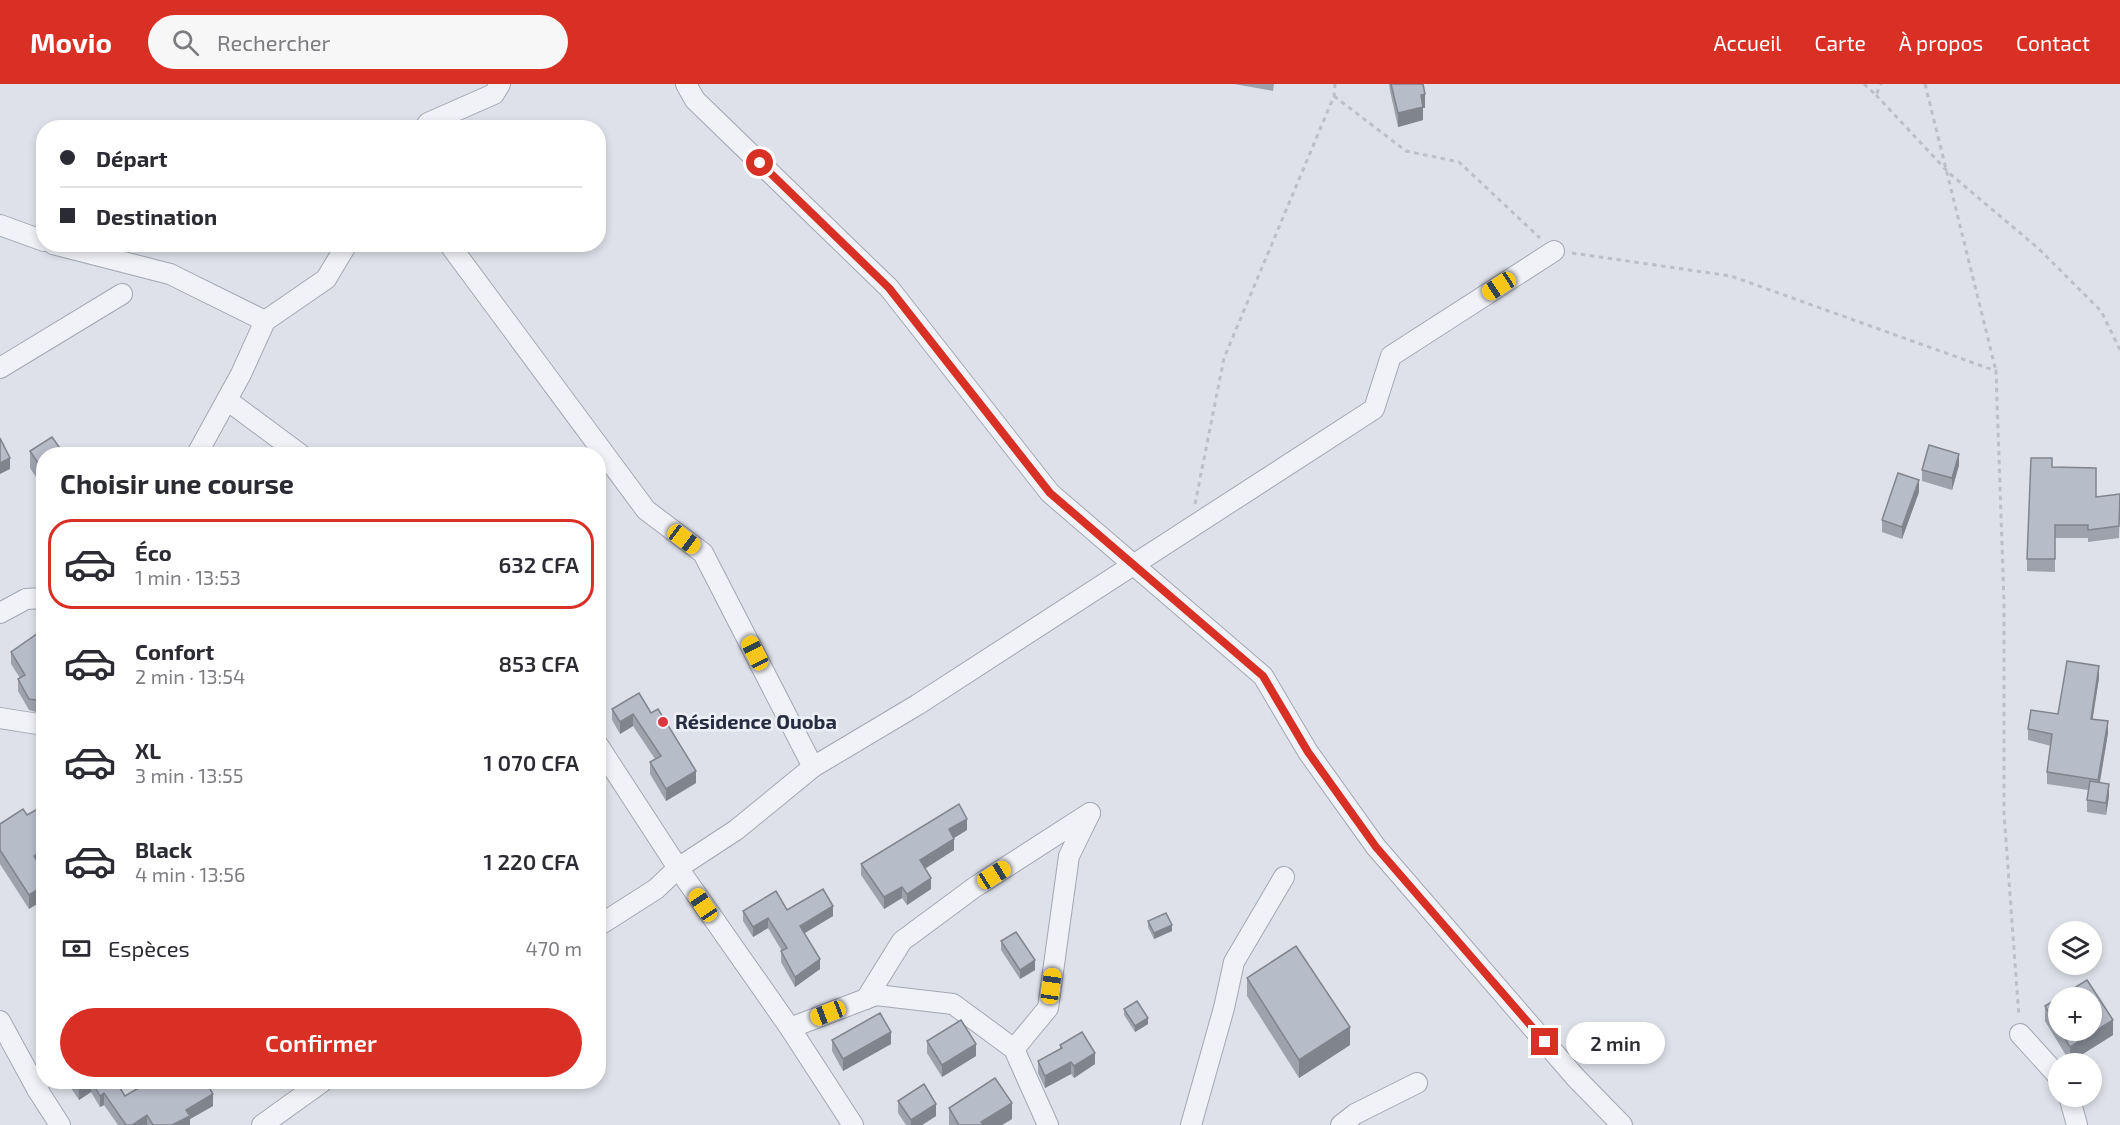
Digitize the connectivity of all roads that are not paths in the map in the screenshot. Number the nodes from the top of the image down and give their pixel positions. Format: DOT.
graph roads {
  1 [pos="500,84"];
  2 [pos="686,84"];
  3 [pos="435,120"];
  4 [pos="0,225"];
  5 [pos="36,238"];
  6 [pos="1554,251"];
  7 [pos="84,252"];
  8 [pos="342,252"];
  9 [pos="455,252"];
  10 [pos="122,294"];
  11 [pos="265,321"];
  12 [pos="0,368"];
  13 [pos="227,400"];
  14 [pos="201,447"];
  15 [pos="291,447"];
  16 [pos="599,447"];
  17 [pos="606,456"];
  18 [pos="1132,564"];
  19 [pos="36,598"];
  20 [pos="0,614"];
  21 [pos="0,718"];
  22 [pos="36,724"];
  23 [pos="606,757"];
  24 [pos="813,767"];
  25 [pos="678,868"];
  26 [pos="1284,877"];
  27 [pos="606,921"];
  28 [pos="866,999"];
  29 [pos="0,1021"];
  30 [pos="790,1028"];
  31 [pos="2020,1034"];
  32 [pos="1014,1050"];
  33 [pos="2048,1065"];
  34 [pos="36,1074"];
  35 [pos="1417,1083"];
  36 [pos="44,1089"];
  37 [pos="312,1089"];
  38 [pos="2072,1107"];
  39 [pos="60,1125"];
  40 [pos="262,1125"];
  41 [pos="853,1125"];
  42 [pos="1048,1125"];
  43 [pos="1191,1125"];
  44 [pos="1341,1125"];
  45 [pos="1622,1125"];
  46 [pos="2077,1125"];
  1 -- 3 [label="street"];
  2 -- 18 [label="street"];
  4 -- 5 [label="street"];
  6 -- 18 [label="street"];
  7 -- 11 [label="street"];
  8 -- 11 [label="street"];
  9 -- 16 [label="street"];
  10 -- 12 [label="street"];
  11 -- 13 [label="street"];
  13 -- 14 [label="street"];
  13 -- 15 [label="street"];
  17 -- 24 [label="street"];
  18 -- 24 [label="street"];
  18 -- 45 [label="street"];
  19 -- 20 [label="street"];
  21 -- 22 [label="street"];
  23 -- 25 [label="street"];
  24 -- 25 [label="street"];
  25 -- 27 [label="street"];
  25 -- 30 [label="street"];
  26 -- 43 [label="street"];
  28 -- 30 [label="street"];
  28 -- 32 [label="street"];
  28 -- 32 [label="street"];
  29 -- 34 [label="street"];
  30 -- 41 [label="street"];
  31 -- 33 [label="street"];
  32 -- 42 [label="street"];
  35 -- 44 [label="street"];
  36 -- 39 [label="street"];
  37 -- 40 [label="street"];
  38 -- 46 [label="street"];
}
